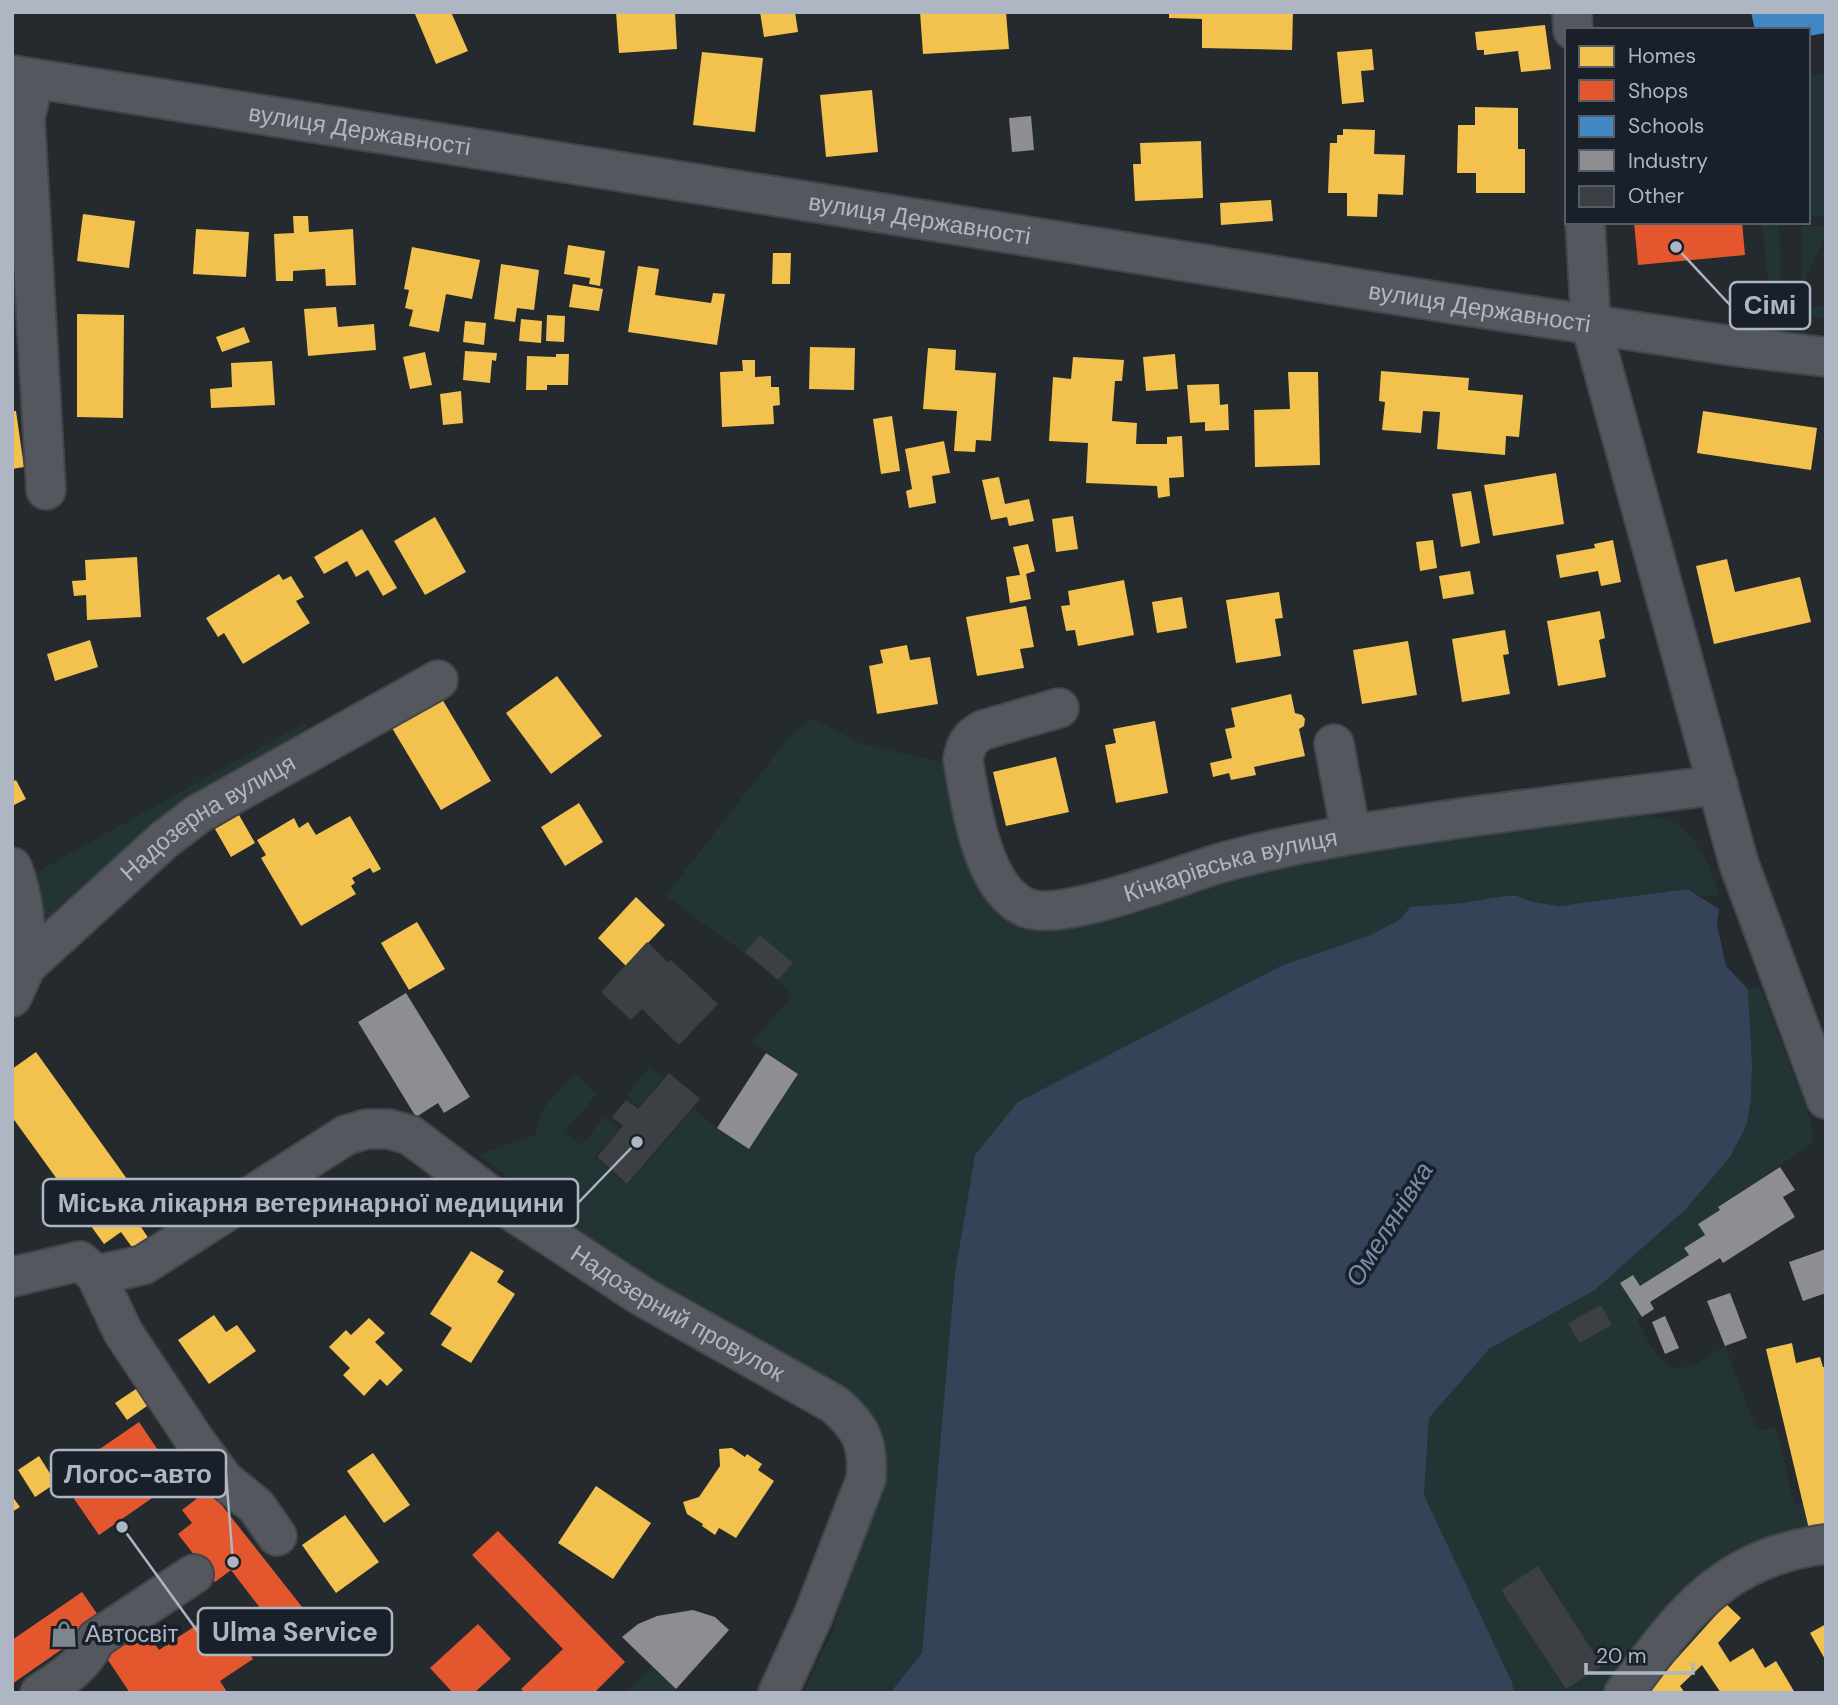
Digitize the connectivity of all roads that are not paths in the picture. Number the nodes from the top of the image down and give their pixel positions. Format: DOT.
graph roads {
  1 [pos="23,77"];
  2 [pos="1585,224"];
  3 [pos="1591,325"];
  4 [pos="1826,358"];
  5 [pos="46,489"];
  6 [pos="438,680"];
  7 [pos="1059,708"];
  8 [pos="1334,744"];
  9 [pos="1718,785"];
  10 [pos="1351,834"];
  11 [pos="12,867"];
  12 [pos="19,982"];
  13 [pos="1826,1099"];
  14 [pos="96,1275"];
  15 [pos="12,1276"];
  16 [pos="277,1535"];
  17 [pos="1826,1544"];
  18 [pos="194,1574"];
  19 [pos="1625,1692"];
  20 [pos="40,1693"];
  21 [pos="778,1693"];
  1 -- 3 [label="street, вулиця Державності"];
  1 -- 5 [label="street"];
  2 -- 3 [label="street"];
  3 -- 4 [label="street, вулиця Державності"];
  3 -- 9 [label="street"];
  6 -- 12 [label="street, Надозерна вулиця"];
  7 -- 10 [label="street, Кічкарівська вулиця"];
  8 -- 10 [label="street"];
  9 -- 10 [label="street, Кічкарівська вулиця"];
  9 -- 13 [label="street"];
  11 -- 12 [label="street"];
  14 -- 15 [label="street"];
  14 -- 16 [label="street"];
  14 -- 21 [label="street, Надозерний провулок"];
  17 -- 19 [label="street"];
  18 -- 20 [label="street"];
}
